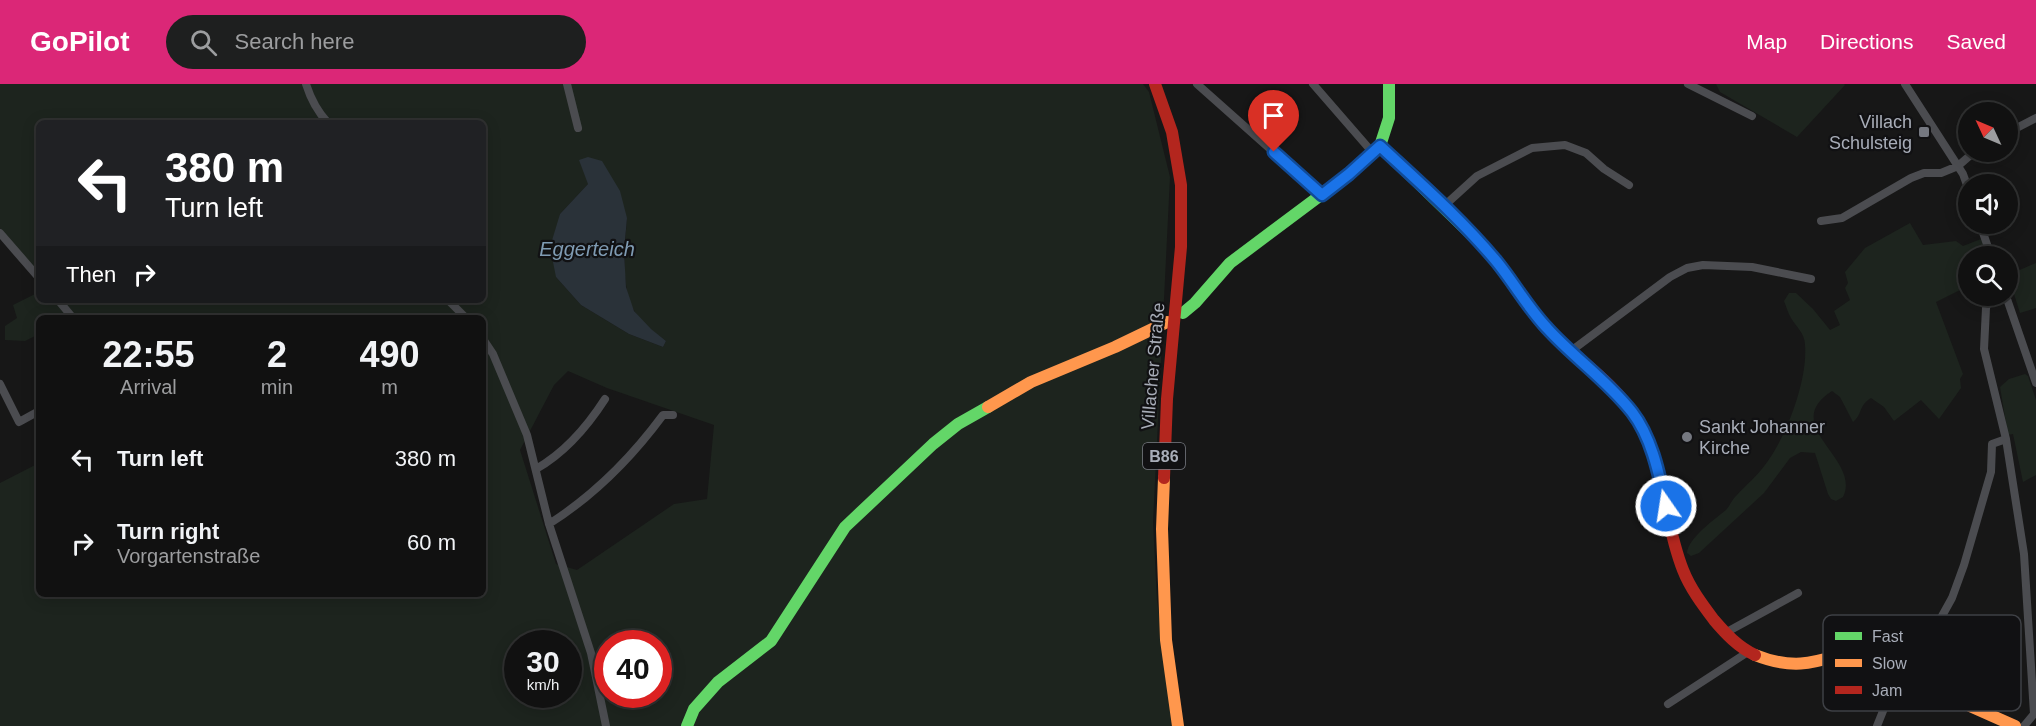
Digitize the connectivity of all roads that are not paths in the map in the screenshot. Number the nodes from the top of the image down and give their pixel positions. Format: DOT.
graph roads {
  1 [pos="306,84"];
  2 [pos="567,84"];
  3 [pos="1155,84"];
  4 [pos="1197,84"];
  5 [pos="1313,84"];
  6 [pos="1389,84"];
  7 [pos="1688,84"];
  8 [pos="1905,84"];
  9 [pos="1752,116"];
  10 [pos="2036,118"];
  11 [pos="325,120"];
  12 [pos="2018,127"];
  13 [pos="578,128"];
  14 [pos="1376,149"];
  15 [pos="1963,162"];
  16 [pos="1958,166"];
  17 [pos="1962,174"];
  18 [pos="1629,185"];
  19 [pos="1322,195"];
  20 [pos="1444,206"];
  21 [pos="1821,221"];
  22 [pos="0,233"];
  23 [pos="36,275"];
  24 [pos="1811,279"];
  25 [pos="61,303"];
  26 [pos="451,303"];
  27 [pos="1987,306"];
  28 [pos="2009,306"];
  29 [pos="1183,313"];
  30 [pos="71,315"];
  31 [pos="463,315"];
  32 [pos="1167,322"];
  33 [pos="486,344"];
  34 [pos="1571,351"];
  35 [pos="2036,383"];
  36 [pos="0,384"];
  37 [pos="605,399"];
  38 [pos="36,413"];
  39 [pos="673,415"];
  40 [pos="2006,439"];
  41 [pos="536,469"];
  42 [pos="549,524"];
  43 [pos="1798,593"];
  44 [pos="1943,615"];
  45 [pos="1725,633"];
  46 [pos="1748,651"];
  47 [pos="1823,661"];
  48 [pos="1668,704"];
  49 [pos="1883,711"];
  50 [pos="1981,711"];
  51 [pos="2035,718"];
  52 [pos="606,726"];
  53 [pos="687,726"];
  54 [pos="1178,726"];
  55 [pos="1877,726"];
  56 [pos="2015,726"];
  57 [pos="2024,726"];
  1 -- 11 [label="street"];
  2 -- 13 [label="street"];
  3 -- 54 [label="street, Villacher Straße / B86"];
  4 -- 19 [label="street"];
  5 -- 14 [label="street"];
  6 -- 14 [label="street"];
  7 -- 9 [label="street"];
  8 -- 16 [label="street"];
  10 -- 12 [label="street"];
  14 -- 19 [label="street"];
  14 -- 20 [label="street"];
  15 -- 16 [label="street"];
  16 -- 17 [label="street"];
  16 -- 21 [label="street"];
  18 -- 20 [label="street"];
  19 -- 29 [label="street"];
  20 -- 34 [label="street"];
  22 -- 23 [label="street"];
  24 -- 34 [label="street"];
  25 -- 30 [label="street"];
  26 -- 31 [label="street"];
  27 -- 40 [label="street"];
  28 -- 35 [label="street"];
  32 -- 53 [label="street"];
  33 -- 41 [label="street"];
  34 -- 45 [label="street"];
  36 -- 38 [label="street"];
  37 -- 41 [label="street"];
  39 -- 42 [label="street"];
  40 -- 44 [label="street"];
  40 -- 51 [label="street"];
  41 -- 42 [label="street"];
  42 -- 52 [label="street"];
  43 -- 45 [label="street"];
  45 -- 46 [label="street"];
  46 -- 47 [label="street"];
  46 -- 48 [label="street"];
  49 -- 55 [label="street"];
  50 -- 56 [label="street"];
  51 -- 57 [label="street"];
}
